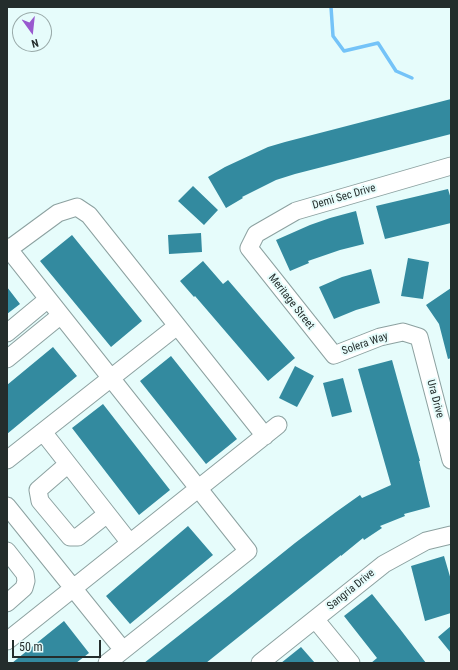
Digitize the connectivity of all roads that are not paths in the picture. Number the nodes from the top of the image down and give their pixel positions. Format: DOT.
graph roads {
  1 [pos="451,166"];
  2 [pos="8,248"];
  3 [pos="249,248"];
  4 [pos="48,299"];
  5 [pos="61,315"];
  6 [pos="177,326"];
  7 [pos="7,333"];
  8 [pos="419,338"];
  9 [pos="334,355"];
  10 [pos="7,359"];
  11 [pos="112,378"];
  12 [pos="278,425"];
  13 [pos="43,432"];
  14 [pos="265,436"];
  15 [pos="7,460"];
  16 [pos="451,460"];
  17 [pos="68,464"];
  18 [pos="199,489"];
  19 [pos="7,506"];
  20 [pos="107,514"];
  21 [pos="451,534"];
  22 [pos="130,544"];
  23 [pos="7,551"];
  24 [pos="73,588"];
  25 [pos="7,603"];
  26 [pos="315,619"];
  27 [pos="7,641"];
  28 [pos="123,650"];
  29 [pos="107,663"];
  30 [pos="260,663"];
  31 [pos="351,663"];
  1 -- 3 [label="street, Demi Sec Drive"];
  2 -- 4 [label="street"];
  2 -- 6 [label="street"];
  3 -- 9 [label="street, Meritage Street"];
  4 -- 5 [label="street"];
  4 -- 7 [label="street"];
  5 -- 10 [label="street"];
  5 -- 11 [label="street"];
  6 -- 11 [label="street"];
  6 -- 14 [label="street"];
  8 -- 9 [label="street, Solera Way"];
  8 -- 16 [label="street, Ura Drive"];
  11 -- 13 [label="street"];
  11 -- 18 [label="street"];
  12 -- 14 [label="street"];
  13 -- 15 [label="street"];
  13 -- 17 [label="street"];
  14 -- 18 [label="street"];
  17 -- 20 [label="street"];
  17 -- 20 [label="street"];
  18 -- 22 [label="street"];
  18 -- 28 [label="street"];
  19 -- 24 [label="street"];
  20 -- 22 [label="street"];
  21 -- 26 [label="street, Sangria Drive"];
  22 -- 24 [label="street"];
  23 -- 25 [label="street"];
  24 -- 27 [label="street"];
  24 -- 28 [label="street"];
  26 -- 30 [label="street, Sangria Drive"];
  26 -- 31 [label="street"];
  28 -- 29 [label="street"];
}
